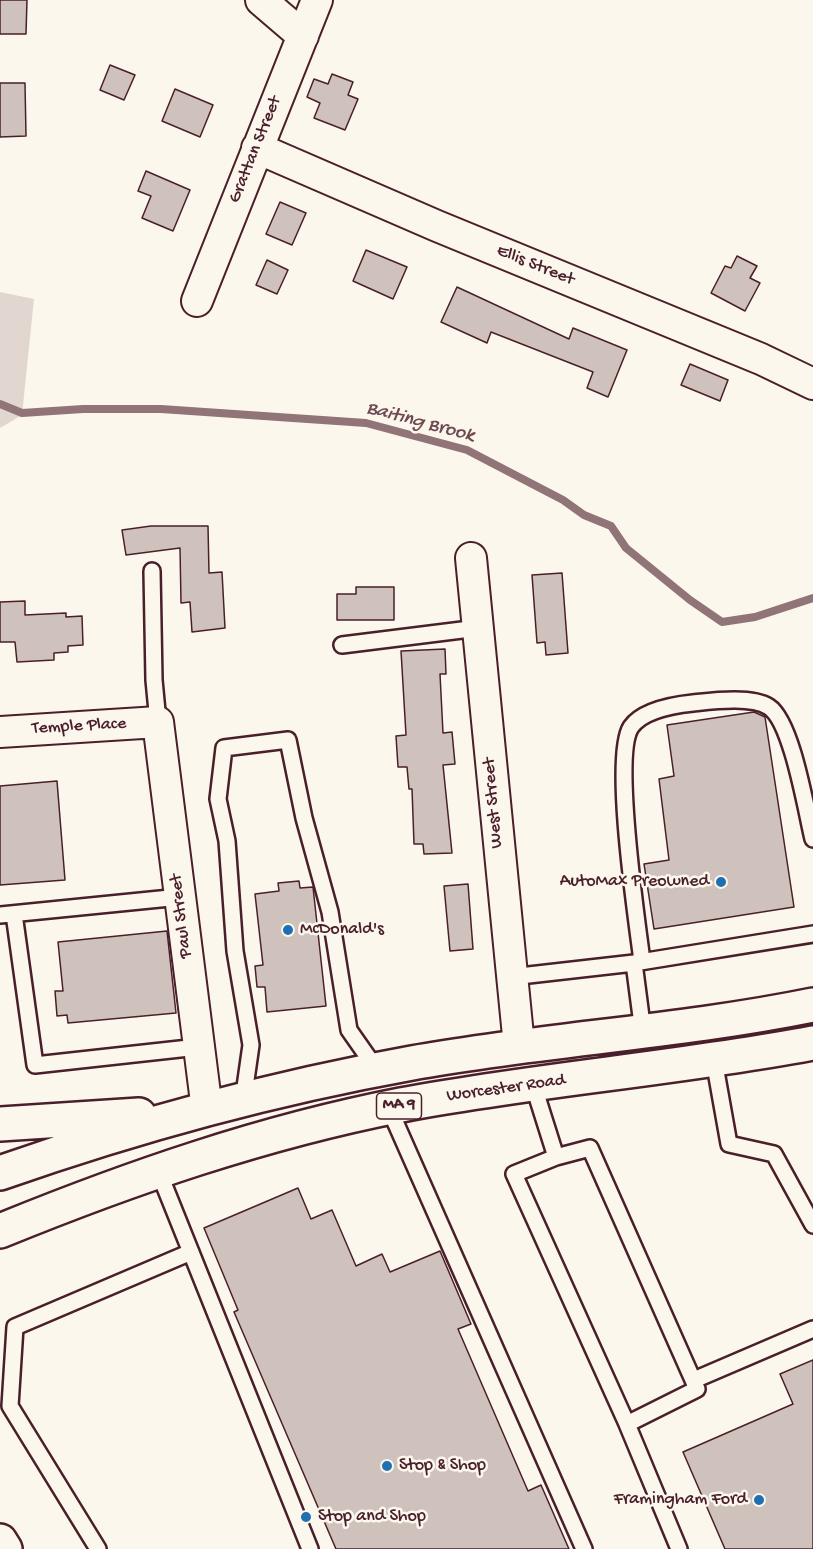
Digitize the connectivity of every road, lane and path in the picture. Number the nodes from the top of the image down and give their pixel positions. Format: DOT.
graph roads {
  1 [pos="261,0"];
  2 [pos="317,0"];
  3 [pos="303,36"];
  4 [pos="256,148"];
  5 [pos="198,301"];
  6 [pos="813,384"];
  7 [pos="471,558"];
  8 [pos="152,571"];
  9 [pos="478,628"];
  10 [pos="342,645"];
  11 [pos="158,722"];
  12 [pos="0,732"];
  13 [pos="813,839"];
  14 [pos="180,897"];
  15 [pos="7,915"];
  16 [pos="813,934"];
  17 [pos="638,962"];
  18 [pos="511,977"];
  19 [pos="813,1005"];
  20 [pos="643,1032"];
  21 [pos="813,1043"];
  22 [pos="519,1046"];
  23 [pos="198,1047"];
  24 [pos="714,1060"];
  25 [pos="377,1070"];
  26 [pos="533,1084"];
  27 [pos="243,1101"];
  28 [pos="389,1108"];
  29 [pos="207,1110"];
  30 [pos="0,1124"];
  31 [pos="556,1157"];
  32 [pos="158,1170"];
  33 [pos="0,1173"];
  34 [pos="813,1225"];
  35 [pos="0,1231"];
  36 [pos="191,1252"];
  37 [pos="813,1329"];
  38 [pos="694,1380"];
  39 [pos="627,1424"];
  40 [pos="0,1541"];
  41 [pos="6,1549"];
  42 [pos="98,1549"];
  43 [pos="310,1549"];
  44 [pos="584,1549"];
  45 [pos="679,1549"];
  1 -- 3 [label="street"];
  2 -- 3 [label="street, Grattan Street"];
  3 -- 4 [label="street, Grattan Street"];
  4 -- 5 [label="street, Grattan Street"];
  4 -- 6 [label="street, Ellis Street"];
  7 -- 9 [label="street, West Street"];
  8 -- 11 [label="lane"];
  9 -- 10 [label="lane"];
  9 -- 18 [label="street, West Street"];
  11 -- 12 [label="street, Temple Place"];
  11 -- 14 [label="street, Paul Street"];
  13 -- 17 [label="lane"];
  14 -- 15 [label="lane"];
  14 -- 23 [label="street, Paul Street"];
  15 -- 23 [label="lane"];
  16 -- 17 [label="lane"];
  17 -- 18 [label="lane"];
  17 -- 20 [label="lane"];
  18 -- 22 [label="street, West Street"];
  19 -- 20 [label="main road, MA 9"];
  20 -- 22 [label="main road, MA 9"];
  21 -- 24 [label="main road, Worcester Road / MA 9"];
  22 -- 25 [label="main road, MA 9"];
  23 -- 29 [label="street, Paul Street"];
  24 -- 26 [label="main road, Worcester Road / MA 9"];
  24 -- 34 [label="lane"];
  25 -- 27 [label="main road, MA 9"];
  25 -- 27 [label="lane"];
  26 -- 28 [label="main road, Worcester Road / MA 9"];
  26 -- 31 [label="lane"];
  27 -- 29 [label="main road, MA 9"];
  28 -- 32 [label="main road, Worcester Road / MA 9"];
  28 -- 44 [label="lane"];
  29 -- 30 [label="main road"];
  29 -- 33 [label="main road, MA 9"];
  31 -- 38 [label="lane"];
  31 -- 39 [label="lane"];
  32 -- 35 [label="main road, Worcester Road / MA 9"];
  32 -- 36 [label="lane"];
  36 -- 42 [label="lane"];
  36 -- 43 [label="lane"];
  37 -- 38 [label="lane"];
  38 -- 39 [label="lane"];
  39 -- 45 [label="lane"];
  40 -- 41 [label="main road"];
}
